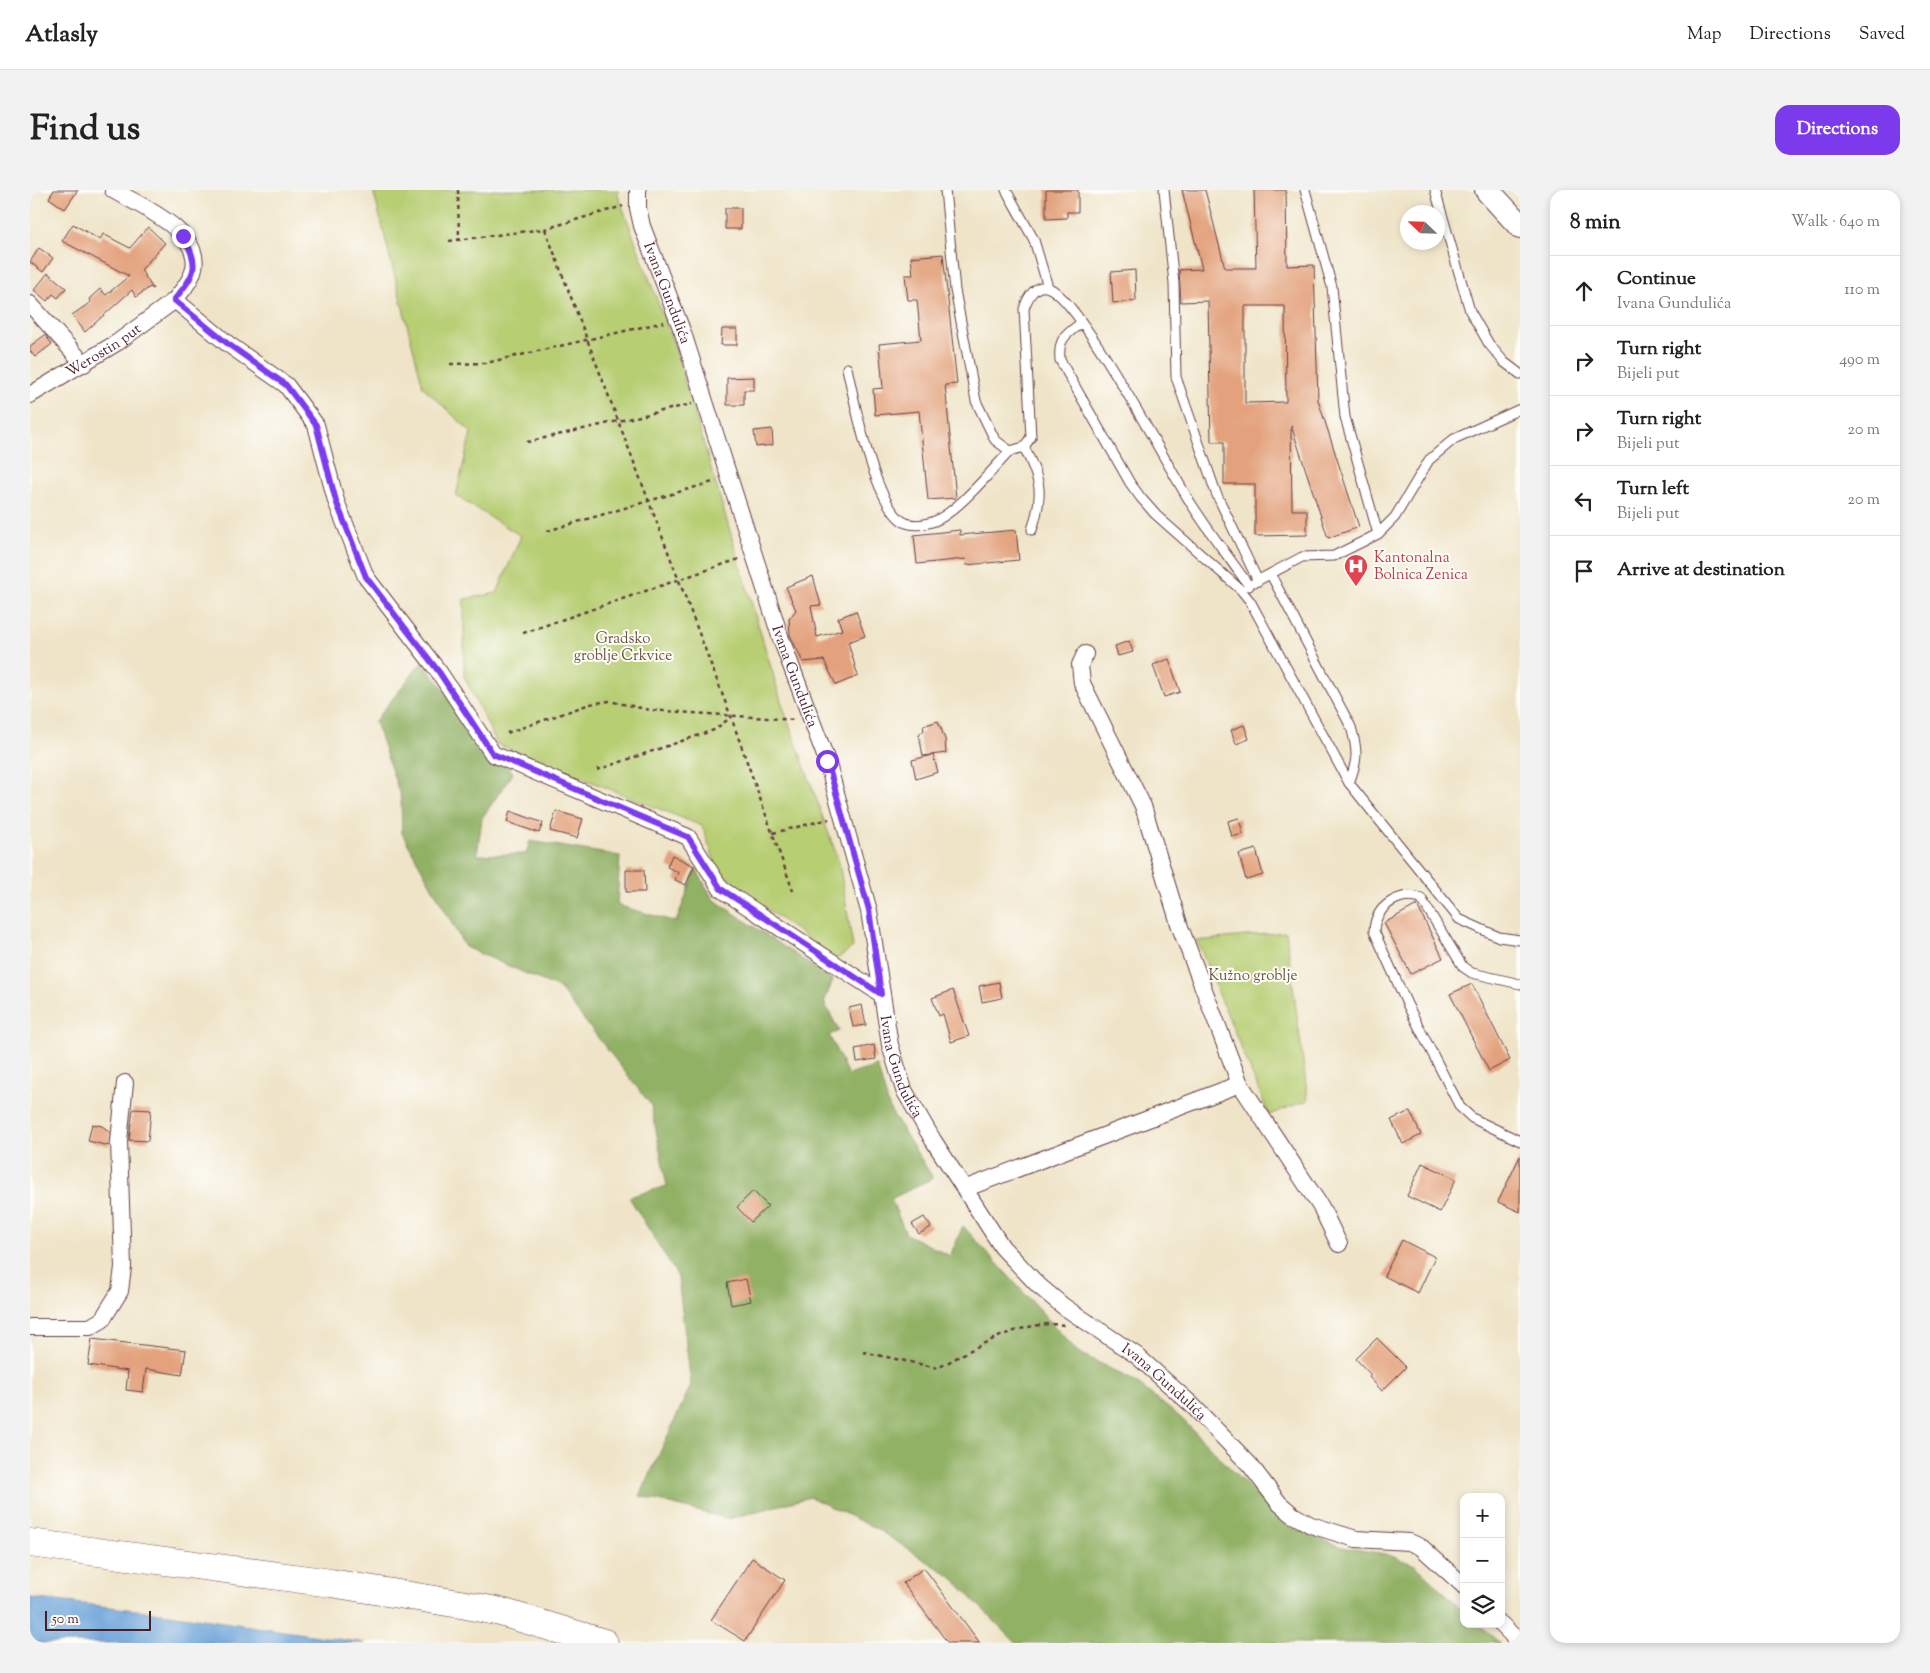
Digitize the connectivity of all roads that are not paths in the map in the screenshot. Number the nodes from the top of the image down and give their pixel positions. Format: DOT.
graph roads {
  1 [pos="113,190"];
  2 [pos="945,190"];
  3 [pos="1006,190"];
  4 [pos="1164,190"];
  5 [pos="1305,190"];
  6 [pos="1435,190"];
  7 [pos="1488,190"];
  8 [pos="638,196"];
  9 [pos="1520,226"];
  10 [pos="1048,287"];
  11 [pos="174,300"];
  12 [pos="30,304"];
  13 [pos="1081,322"];
  14 [pos="84,364"];
  15 [pos="847,368"];
  16 [pos="1520,374"];
  17 [pos="30,395"];
  18 [pos="1520,409"];
  19 [pos="1024,447"];
  20 [pos="1010,451"];
  21 [pos="1032,530"];
  22 [pos="1378,534"];
  23 [pos="1271,574"];
  24 [pos="1258,581"];
  25 [pos="1245,588"];
  26 [pos="1085,654"];
  27 [pos="1349,783"];
  28 [pos="1520,940"];
  29 [pos="1520,984"];
  30 [pos="881,994"];
  31 [pos="125,1083"];
  32 [pos="1240,1084"];
  33 [pos="1520,1141"];
  34 [pos="964,1189"];
  35 [pos="1339,1244"];
  36 [pos="30,1327"];
  37 [pos="30,1544"];
  38 [pos="1461,1583"];
  39 [pos="1504,1628"];
  40 [pos="604,1643"];
  41 [pos="1516,1643"];
  1 -- 11 [label="street"];
  2 -- 20 [label="lane"];
  3 -- 10 [label="lane"];
  4 -- 24 [label="lane"];
  5 -- 22 [label="lane"];
  6 -- 16 [label="lane"];
  7 -- 9 [label="main road"];
  8 -- 30 [label="street, Ivana Gundulića"];
  10 -- 13 [label="lane"];
  10 -- 19 [label="lane"];
  11 -- 14 [label="street, Werostin put"];
  11 -- 30 [label="street"];
  12 -- 14 [label="street"];
  13 -- 25 [label="lane"];
  13 -- 25 [label="lane"];
  14 -- 17 [label="street, Werostin put"];
  15 -- 20 [label="lane"];
  18 -- 22 [label="lane"];
  19 -- 20 [label="lane"];
  19 -- 21 [label="lane"];
  22 -- 23 [label="lane"];
  23 -- 24 [label="lane"];
  23 -- 27 [label="lane"];
  24 -- 25 [label="lane"];
  25 -- 27 [label="lane"];
  26 -- 32 [label="street"];
  27 -- 28 [label="lane"];
  29 -- 33 [label="lane"];
  30 -- 34 [label="street, Ivana Gundulića"];
  31 -- 36 [label="street"];
  32 -- 34 [label="street"];
  32 -- 35 [label="street"];
  34 -- 38 [label="street, Ivana Gundulića"];
  37 -- 40 [label="highway"];
  39 -- 41 [label="street"];
}
